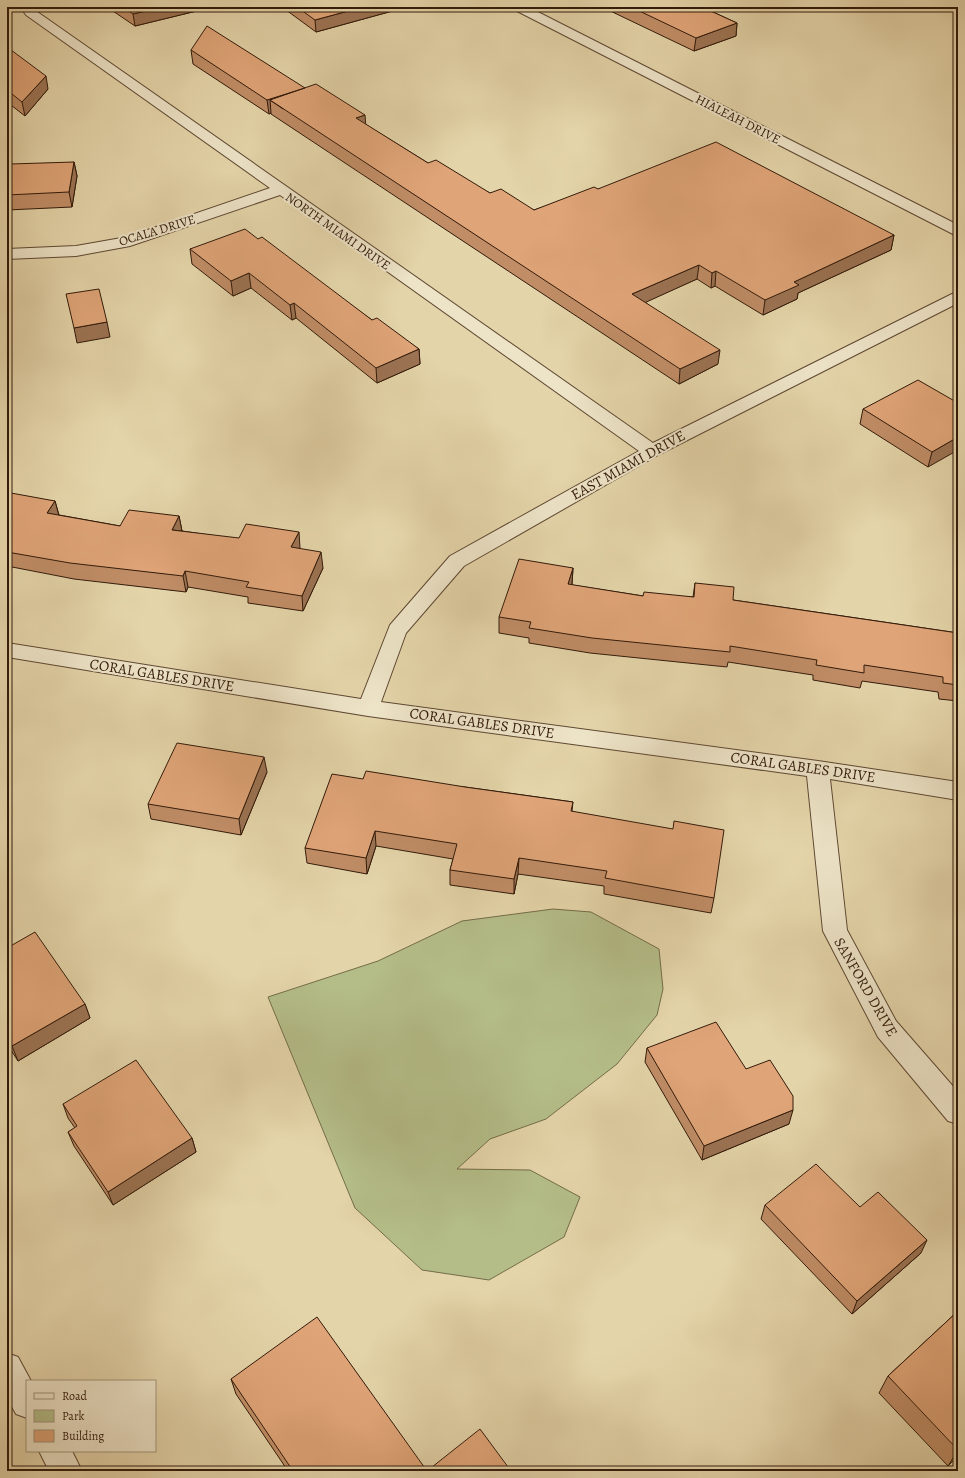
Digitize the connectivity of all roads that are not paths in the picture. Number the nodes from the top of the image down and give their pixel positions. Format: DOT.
graph roads {
  1 [pos="31,7"];
  2 [pos="519,7"];
  3 [pos="280,190"];
  4 [pos="958,231"];
  5 [pos="7,254"];
  6 [pos="958,297"];
  7 [pos="652,451"];
  8 [pos="7,650"];
  9 [pos="368,708"];
  10 [pos="818,769"];
  11 [pos="958,791"];
  12 [pos="958,1112"];
  13 [pos="7,1368"];
  14 [pos="26,1401"];
  15 [pos="56,1452"];
  16 [pos="66,1471"];
  1 -- 3 [label="street, NORTH MIAMI DRIVE"];
  2 -- 4 [label="street, HIALEAH DRIVE"];
  3 -- 5 [label="street, OCALA DRIVE"];
  3 -- 7 [label="street, NORTH MIAMI DRIVE"];
  6 -- 7 [label="street, EAST MIAMI DRIVE"];
  7 -- 9 [label="street, EAST MIAMI DRIVE"];
  8 -- 9 [label="street, CORAL GABLES DRIVE"];
  9 -- 10 [label="street, CORAL GABLES DRIVE"];
  10 -- 11 [label="street, CORAL GABLES DRIVE"];
  10 -- 12 [label="street, SANFORD DRIVE"];
  13 -- 14 [label="street"];
  15 -- 16 [label="street"];
}
